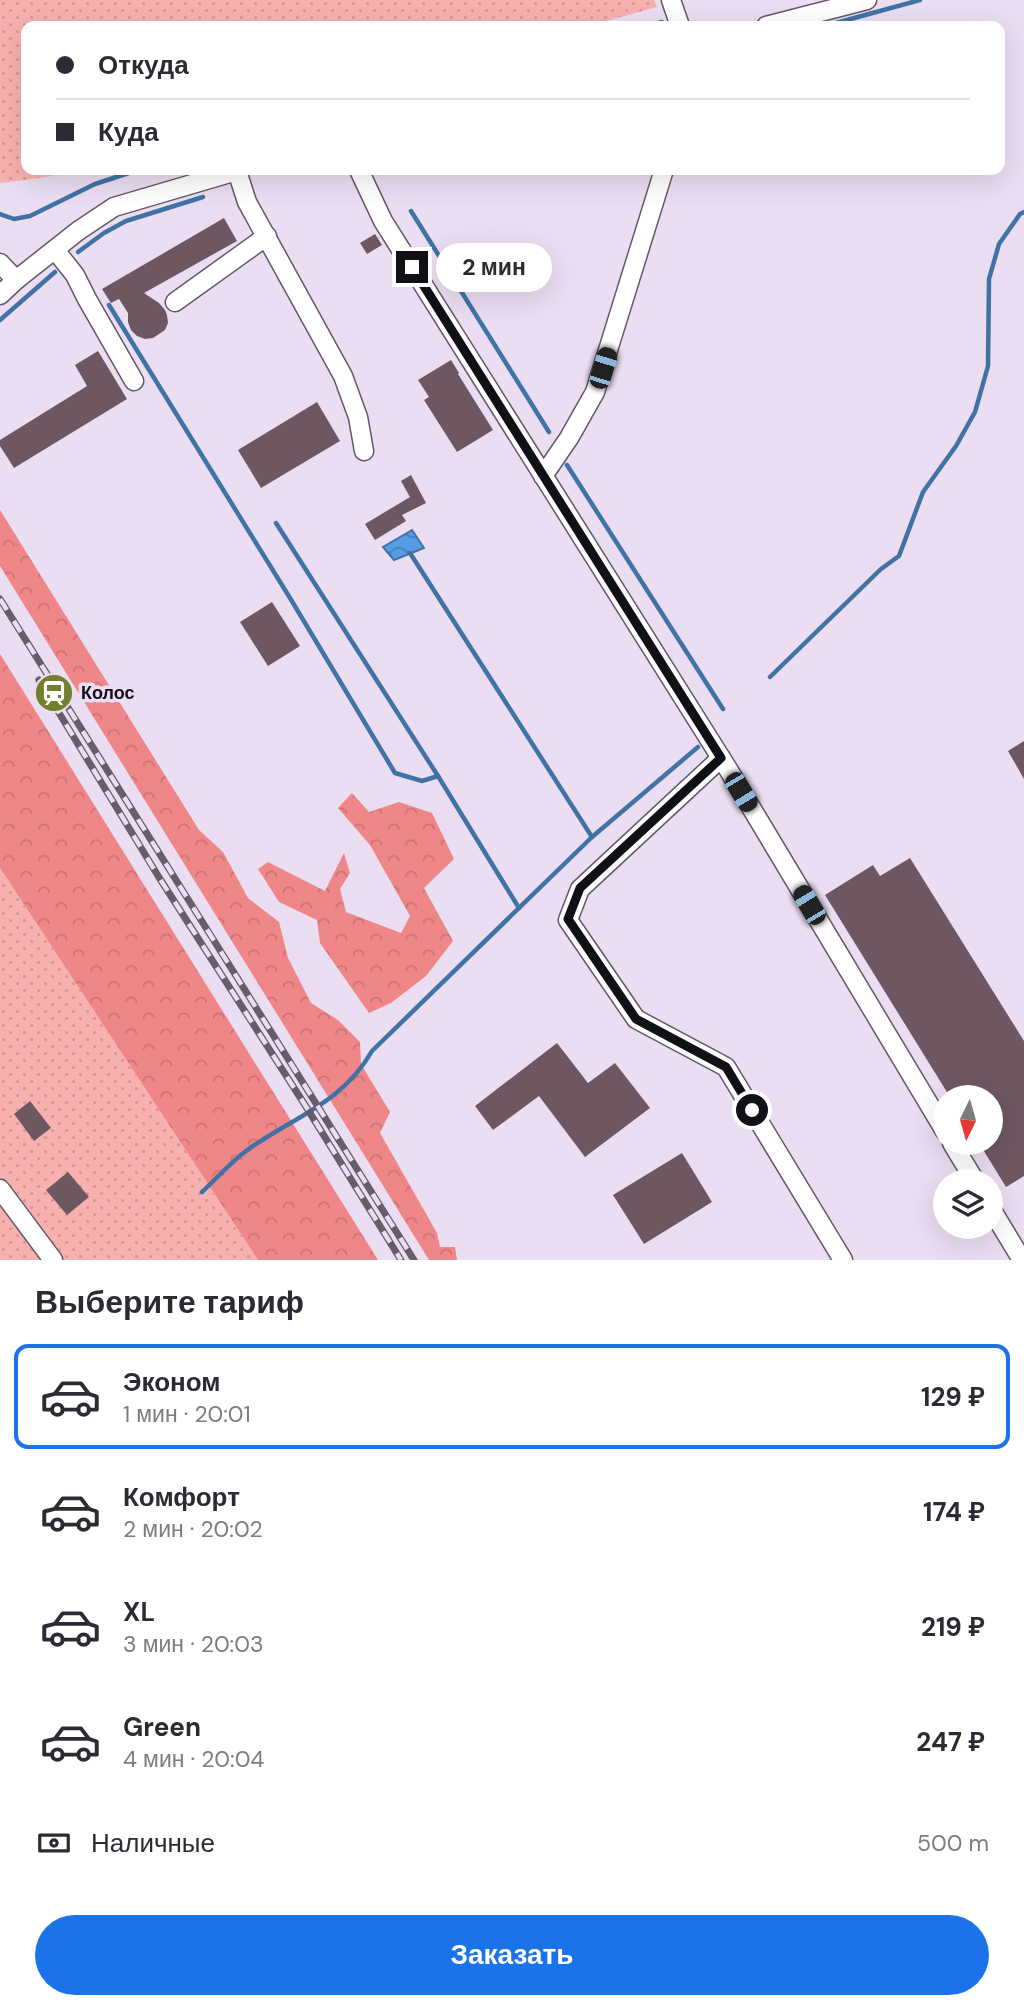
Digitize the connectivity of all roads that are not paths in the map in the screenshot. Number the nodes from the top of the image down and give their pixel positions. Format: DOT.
graph roads {
  1 [pos="671,0"];
  2 [pos="867,0"];
  3 [pos="678,21"];
  4 [pos="785,21"];
  5 [pos="221,175"];
  6 [pos="239,175"];
  7 [pos="361,175"];
  8 [pos="662,175"];
  9 [pos="267,236"];
  10 [pos="55,250"];
  11 [pos="0,263"];
  12 [pos="16,279"];
  13 [pos="0,295"];
  14 [pos="175,302"];
  15 [pos="134,381"];
  16 [pos="364,450"];
  17 [pos="543,475"];
  18 [pos="721,758"];
  19 [pos="933,1111"];
  20 [pos="0,1189"];
  21 [pos="1003,1229"];
  22 [pos="52,1260"];
  23 [pos="843,1260"];
  24 [pos="1022,1260"];
  1 -- 3 [label="street"];
  2 -- 4 [label="street"];
  5 -- 10 [label="street"];
  6 -- 9 [label="street"];
  7 -- 17 [label="street"];
  8 -- 17 [label="street"];
  9 -- 14 [label="street"];
  9 -- 16 [label="street"];
  10 -- 12 [label="street"];
  10 -- 15 [label="street"];
  11 -- 12 [label="street"];
  12 -- 13 [label="street"];
  17 -- 18 [label="street"];
  18 -- 19 [label="street"];
  18 -- 23 [label="street"];
  20 -- 22 [label="street"];
  21 -- 24 [label="street"];
}
